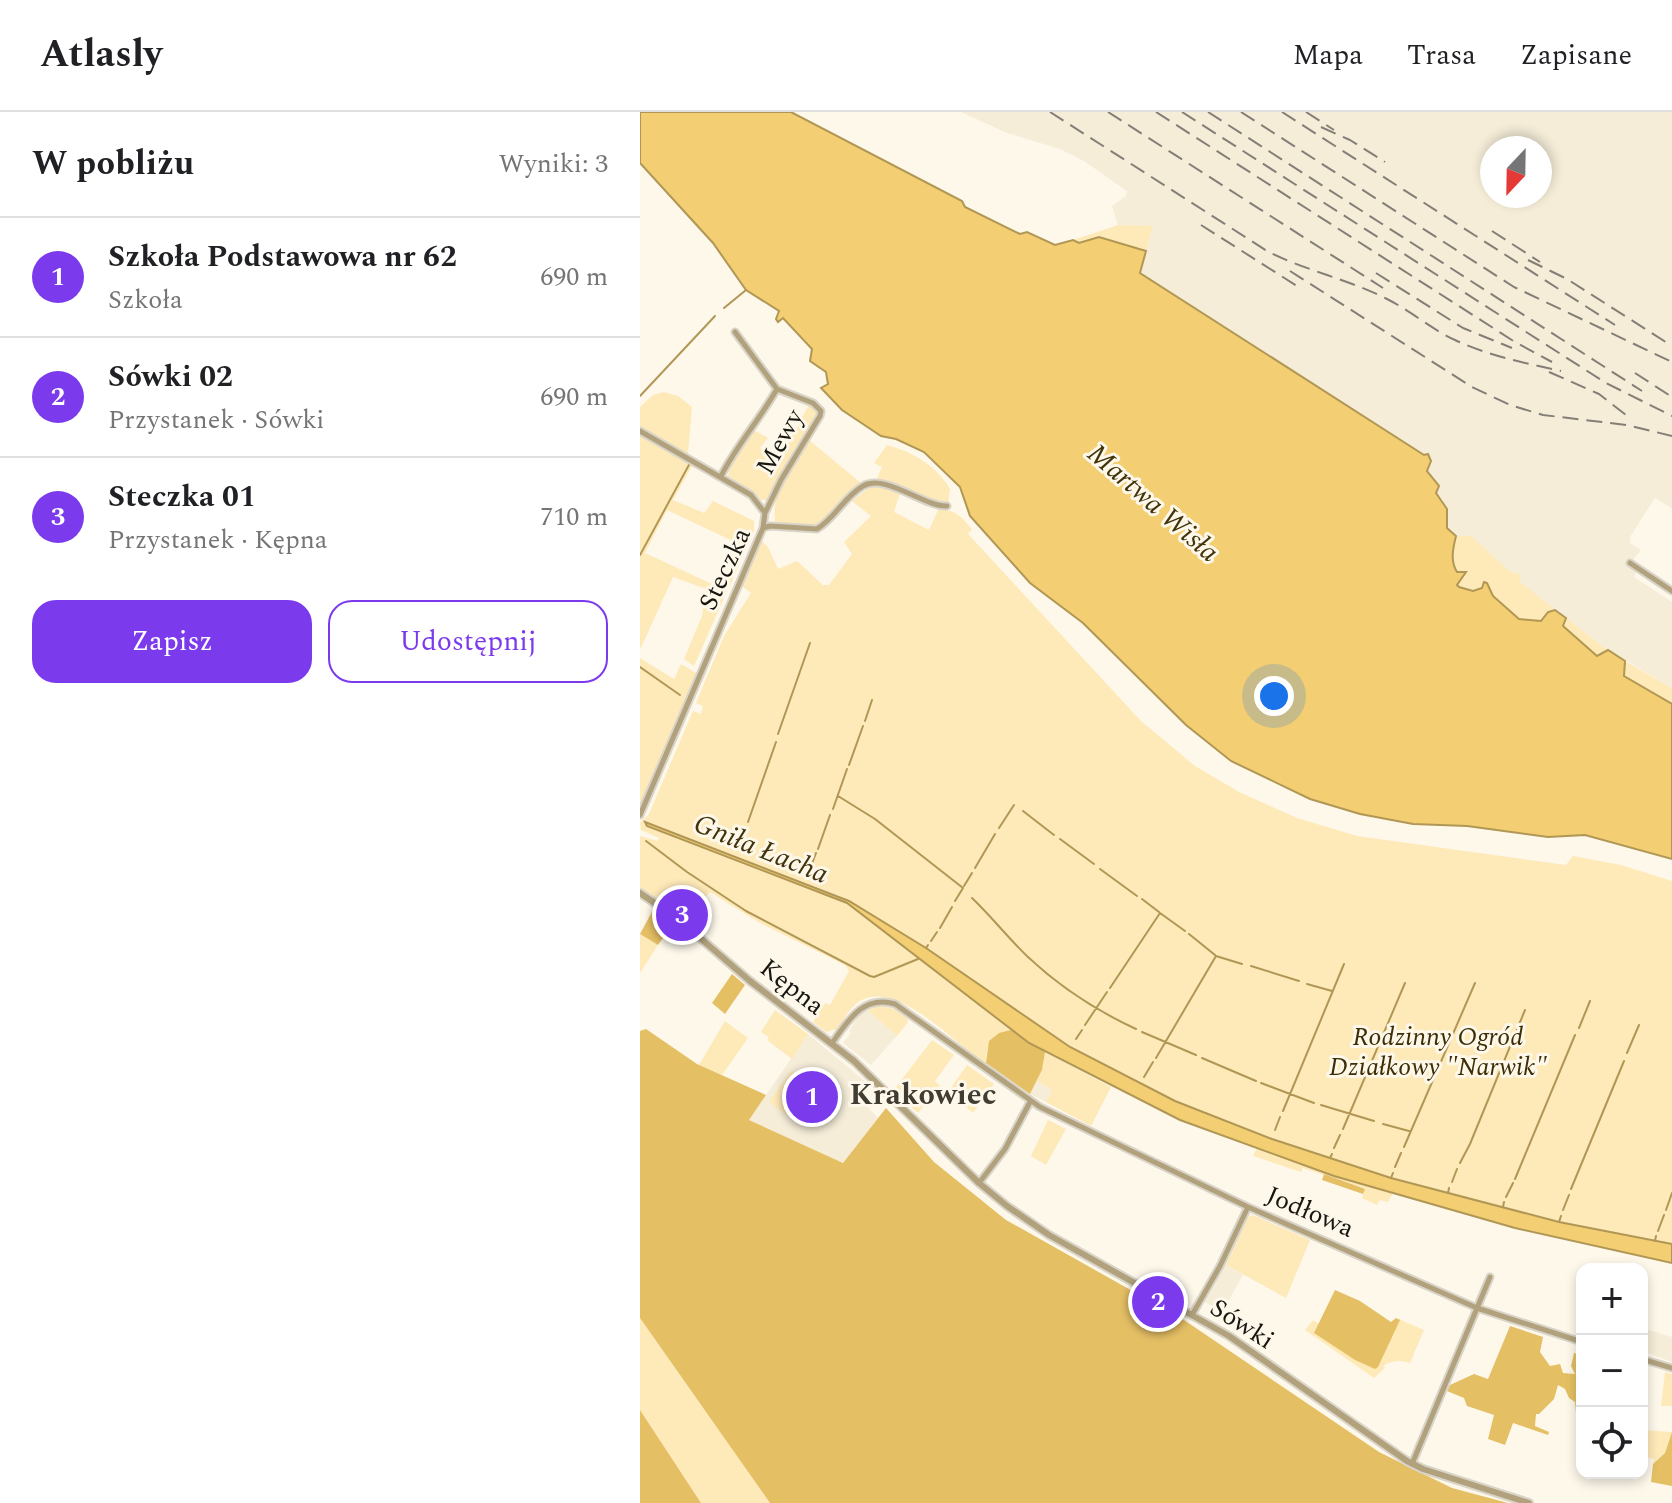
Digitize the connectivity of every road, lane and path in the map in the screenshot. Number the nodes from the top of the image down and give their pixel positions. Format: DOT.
graph roads {
  1 [pos="735,332"];
  2 [pos="777,389"];
  3 [pos="640,431"];
  4 [pos="721,476"];
  5 [pos="947,506"];
  6 [pos="765,513"];
  7 [pos="763,528"];
  8 [pos="1630,563"];
  9 [pos="1672,591"];
  10 [pos="640,815"];
  11 [pos="640,893"];
  12 [pos="832,1043"];
  13 [pos="1030,1102"];
  14 [pos="913,1118"];
  15 [pos="979,1183"];
  16 [pos="1248,1207"];
  17 [pos="1490,1277"];
  18 [pos="1477,1308"];
  19 [pos="1192,1315"];
  20 [pos="1576,1340"];
  21 [pos="1648,1361"];
  22 [pos="1672,1368"];
  23 [pos="1412,1464"];
  24 [pos="1529,1503"];
  1 -- 2 [label="street, Mewy"];
  2 -- 4 [label="street"];
  2 -- 6 [label="street, Mewy"];
  3 -- 4 [label="street"];
  4 -- 6 [label="street"];
  5 -- 7 [label="street, Steczka"];
  6 -- 7 [label="street"];
  7 -- 10 [label="street, Steczka"];
  8 -- 9 [label="street"];
  11 -- 12 [label="street, Kępna"];
  12 -- 13 [label="street, Jodłowa"];
  12 -- 14 [label="street, Kępna"];
  13 -- 15 [label="street"];
  13 -- 16 [label="street, Jodłowa"];
  14 -- 15 [label="street, Sówki"];
  15 -- 19 [label="street, Sówki"];
  16 -- 18 [label="street, Jodłowa"];
  16 -- 19 [label="street"];
  17 -- 18 [label="street"];
  18 -- 20 [label="street, Jodłowa"];
  18 -- 23 [label="street"];
  19 -- 23 [label="street, Sówki"];
  21 -- 22 [label="street"];
  23 -- 24 [label="street, Sówki"];
}
